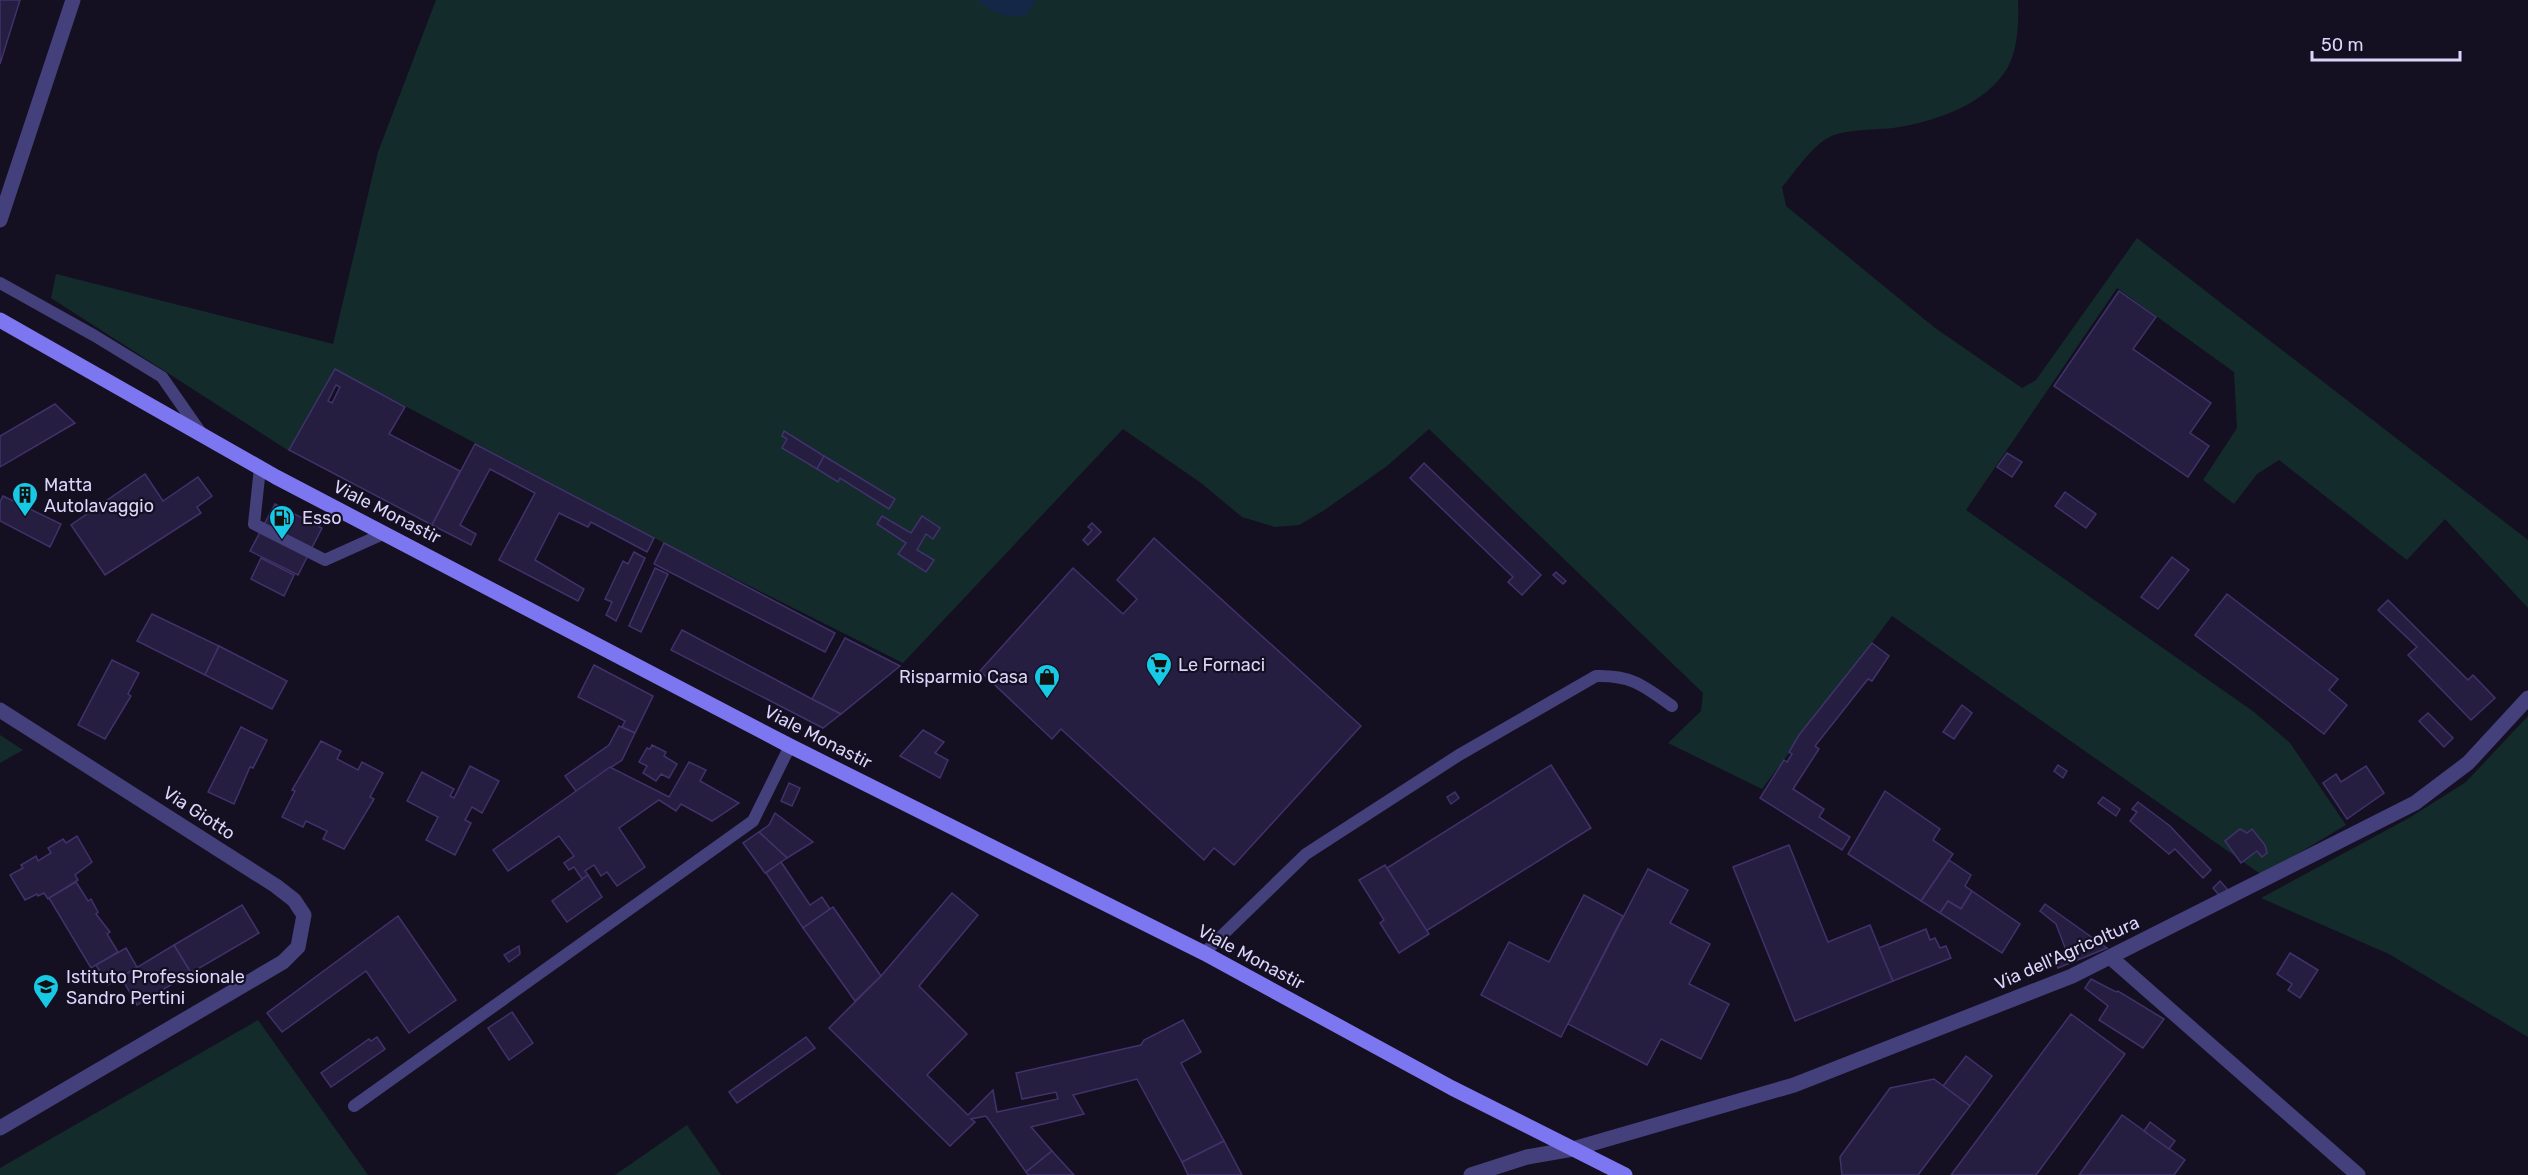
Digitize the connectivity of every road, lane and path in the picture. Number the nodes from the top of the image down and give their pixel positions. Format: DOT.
graph roads {
  1 [pos="73,0"];
  2 [pos="0,220"];
  3 [pos="0,283"];
  4 [pos="0,320"];
  5 [pos="204,436"];
  6 [pos="260,468"];
  7 [pos="385,534"];
  8 [pos="2528,698"];
  9 [pos="1672,706"];
  10 [pos="0,710"];
  11 [pos="790,746"];
  12 [pos="1204,953"];
  13 [pos="2110,957"];
  14 [pos="354,1106"];
  15 [pos="0,1128"];
  16 [pos="1573,1149"];
  17 [pos="1471,1175"];
  18 [pos="1625,1175"];
  19 [pos="2358,1175"];
  1 -- 2 [label="street"];
  3 -- 5 [label="lane"];
  4 -- 5 [label="main road, Viale Monastir"];
  5 -- 6 [label="main road, Viale Monastir"];
  6 -- 7 [label="main road, Viale Monastir"];
  6 -- 7 [label="lane"];
  7 -- 11 [label="main road, Viale Monastir"];
  8 -- 13 [label="street, Via dell'Agricoltura"];
  9 -- 12 [label="lane"];
  10 -- 15 [label="street, Via Giotto"];
  11 -- 12 [label="main road, Viale Monastir"];
  11 -- 14 [label="lane"];
  12 -- 16 [label="main road, Viale Monastir"];
  13 -- 16 [label="street, Via dell'Agricoltura"];
  13 -- 19 [label="street"];
  16 -- 17 [label="street, Via dell'Agricoltura"];
  16 -- 18 [label="main road, Viale Monastir"];
}
